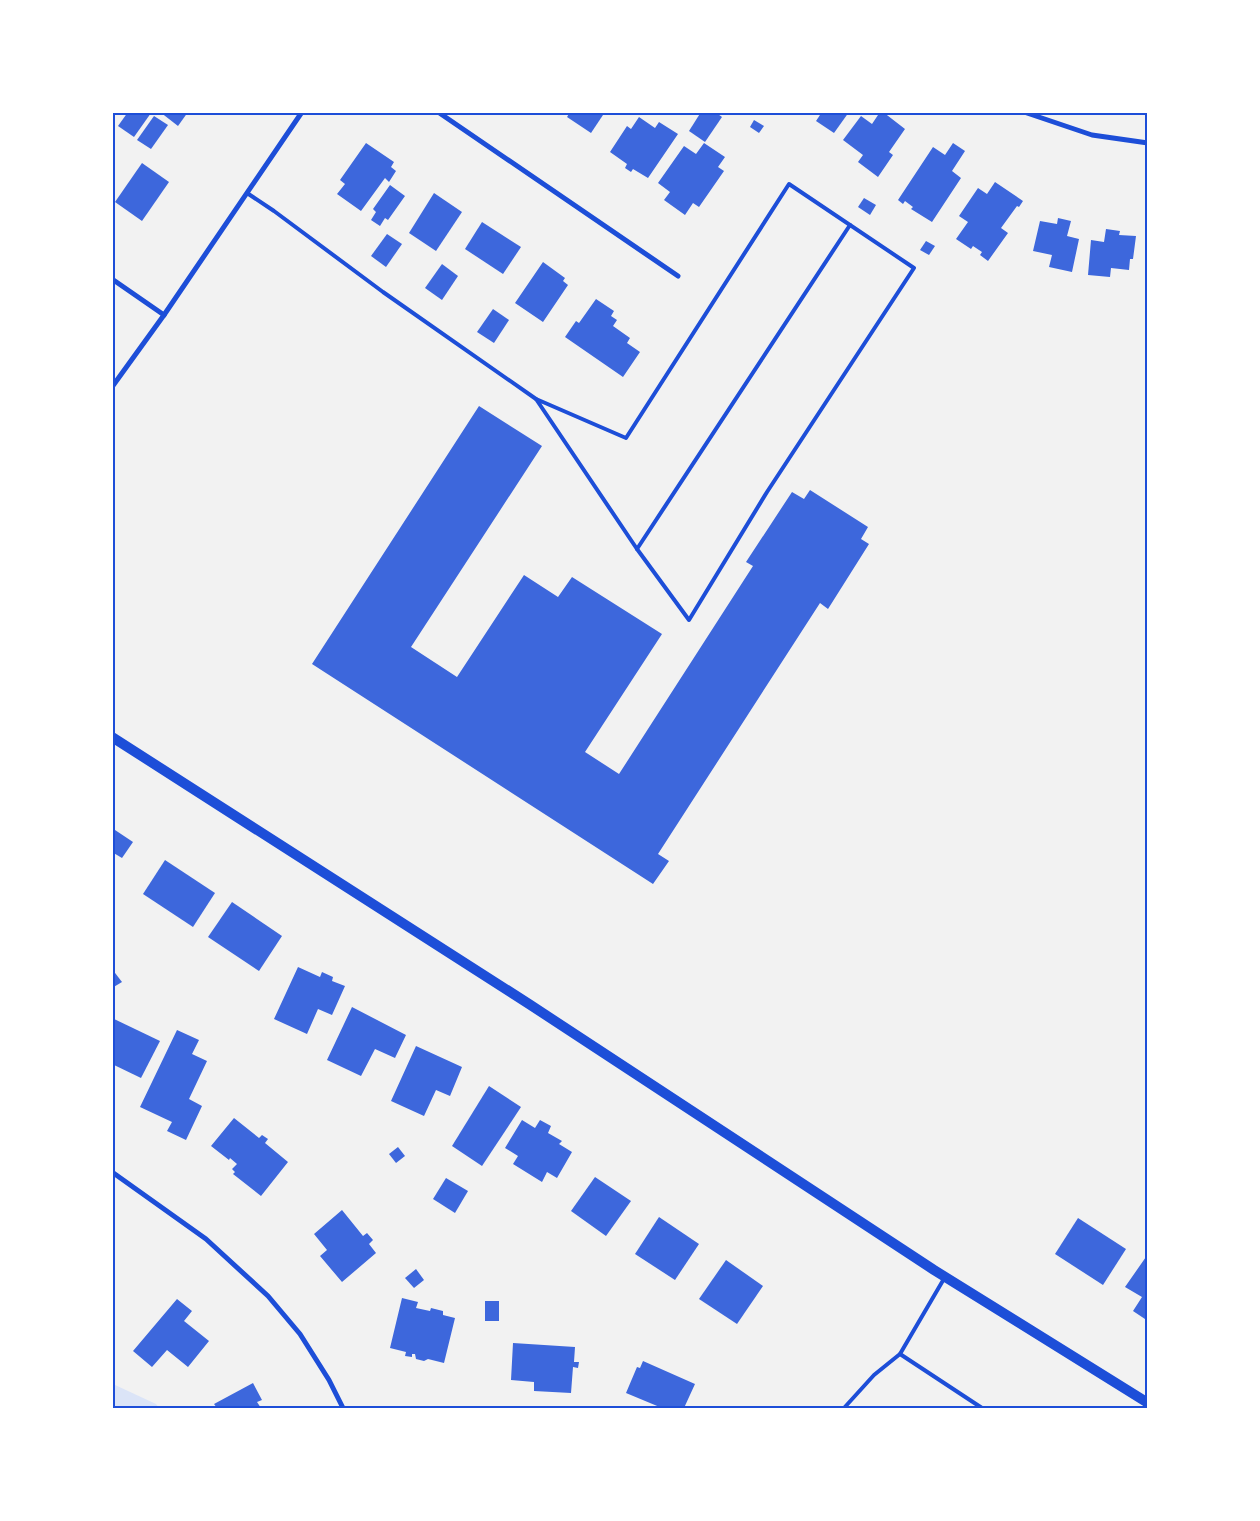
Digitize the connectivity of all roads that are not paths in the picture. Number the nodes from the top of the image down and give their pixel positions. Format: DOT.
graph roads {
  1 [pos="302,112"];
  2 [pos="438,112"];
  3 [pos="1024,112"];
  4 [pos="1148,143"];
  5 [pos="247,193"];
  6 [pos="850,225"];
  7 [pos="678,276"];
  8 [pos="112,279"];
  9 [pos="164,315"];
  10 [pos="112,387"];
  11 [pos="536,399"];
  12 [pos="637,549"];
  13 [pos="112,737"];
  14 [pos="112,1172"];
  15 [pos="946,1277"];
  16 [pos="900,1354"];
  17 [pos="1148,1403"];
  18 [pos="343,1408"];
  19 [pos="844,1408"];
  20 [pos="982,1408"];
  1 -- 5 [label="street"];
  2 -- 7 [label="street"];
  3 -- 4 [label="street"];
  5 -- 9 [label="street"];
  5 -- 11 [label="lane"];
  6 -- 11 [label="lane"];
  6 -- 12 [label="lane"];
  6 -- 12 [label="lane"];
  8 -- 9 [label="street"];
  9 -- 10 [label="street"];
  11 -- 12 [label="lane"];
  13 -- 15 [label="main road"];
  14 -- 18 [label="street"];
  15 -- 16 [label="lane"];
  15 -- 17 [label="main road"];
  16 -- 19 [label="lane"];
  16 -- 20 [label="lane"];
}
